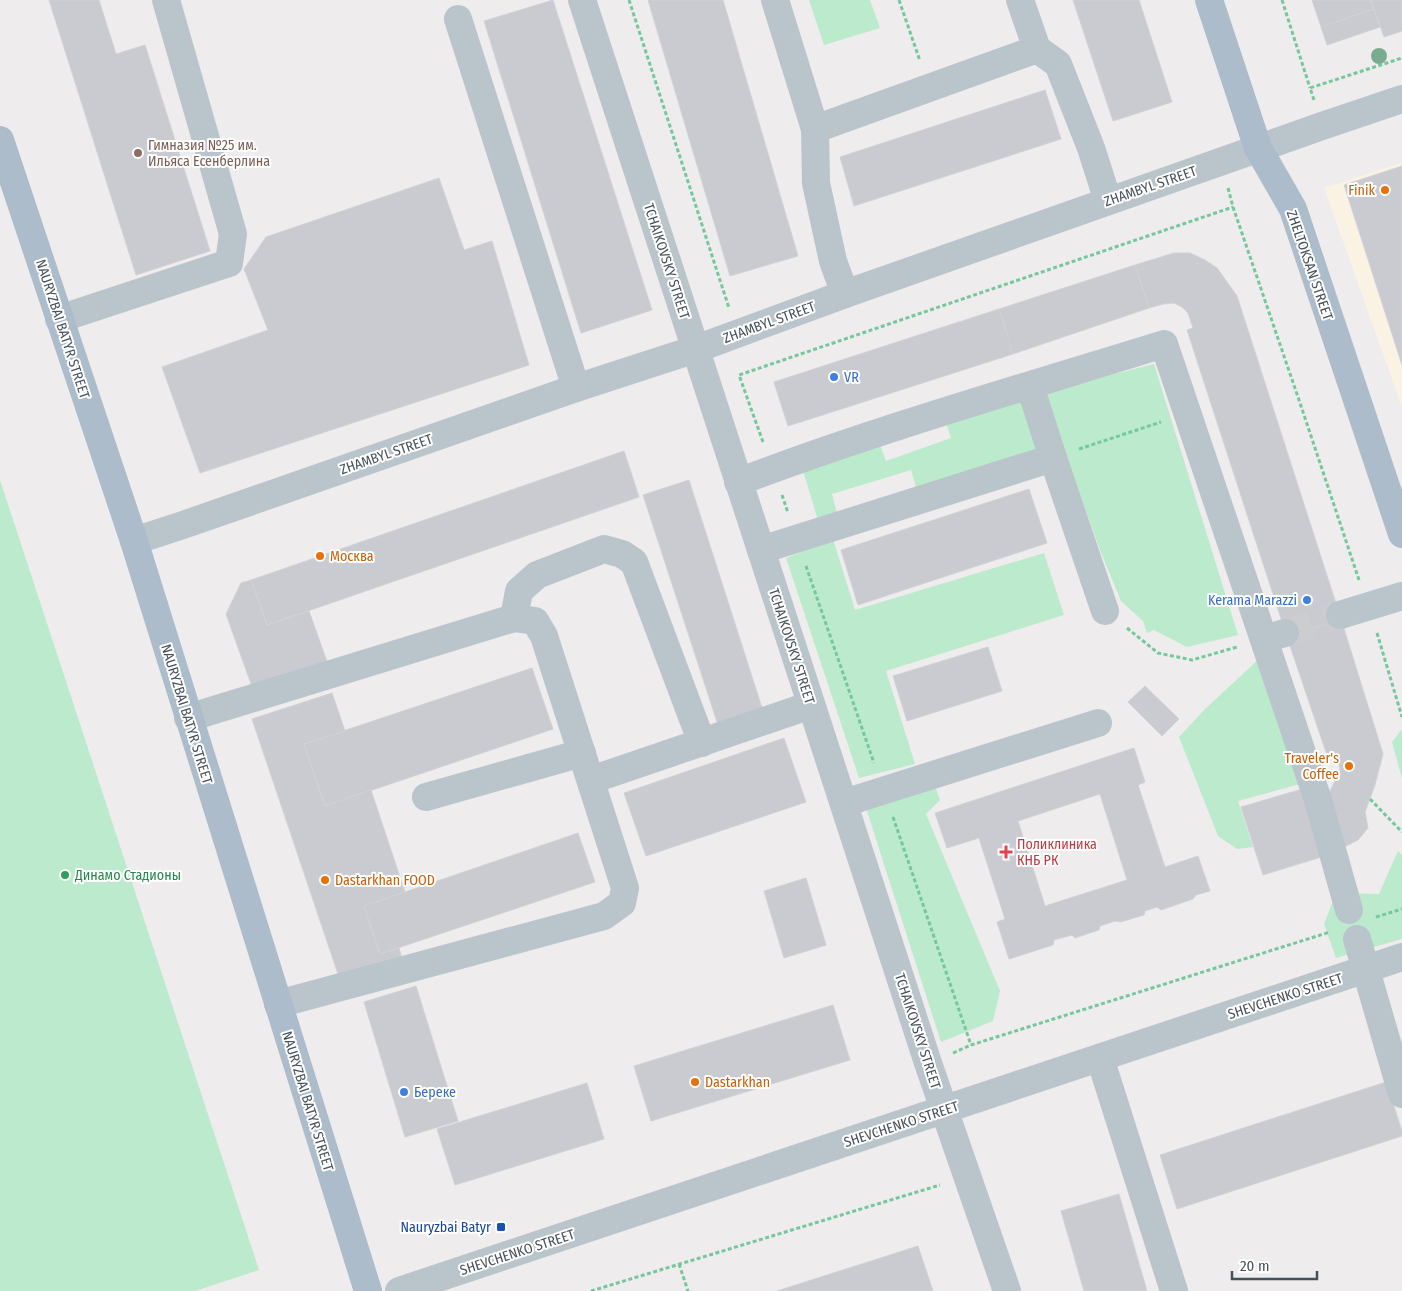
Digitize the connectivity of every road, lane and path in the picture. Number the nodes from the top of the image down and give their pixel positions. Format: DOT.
graph roads {
  1 [pos="166,0"];
  2 [pos="582,0"];
  3 [pos="629,0"];
  4 [pos="775,0"];
  5 [pos="900,0"];
  6 [pos="1020,0"];
  7 [pos="1209,0"];
  8 [pos="1282,0"];
  9 [pos="458,19"];
  10 [pos="1037,49"];
  11 [pos="1402,58"];
  12 [pos="929,88"];
  13 [pos="1310,88"];
  14 [pos="1402,99"];
  15 [pos="1316,105"];
  16 [pos="815,129"];
  17 [pos="0,140"];
  18 [pos="1258,148"];
  19 [pos="1227,184"];
  20 [pos="1108,201"];
  21 [pos="1232,207"];
  22 [pos="845,294"];
  23 [pos="737,305"];
  24 [pos="59,319"];
  25 [pos="696,349"];
  26 [pos="1030,386"];
  27 [pos="576,388"];
  28 [pos="1187,414"];
  29 [pos="1053,458"];
  30 [pos="773,469"];
  31 [pos="738,482"];
  32 [pos="1402,534"];
  33 [pos="797,539"];
  34 [pos="134,541"];
  35 [pos="761,550"];
  36 [pos="1402,596"];
  37 [pos="1368,607"];
  38 [pos="1105,611"];
  39 [pos="1340,615"];
  40 [pos="514,618"];
  41 [pos="1274,636"];
  42 [pos="811,705"];
  43 [pos="1402,716"];
  44 [pos="188,718"];
  45 [pos="1098,723"];
  46 [pos="702,743"];
  47 [pos="582,753"];
  48 [pos="591,780"];
  49 [pos="884,790"];
  50 [pos="426,796"];
  51 [pos="1370,799"];
  52 [pos="844,804"];
  53 [pos="1402,832"];
  54 [pos="1402,909"];
  55 [pos="1349,910"];
  56 [pos="1375,917"];
  57 [pos="1330,932"];
  58 [pos="1357,939"];
  59 [pos="1402,957"];
  60 [pos="1366,969"];
  61 [pos="278,1004"];
  62 [pos="971,1045"];
  63 [pos="950,1054"];
  64 [pos="1100,1058"];
  65 [pos="1402,1094"];
  66 [pos="944,1110"];
  67 [pos="967,1178"];
  68 [pos="679,1264"];
  69 [pos="368,1291"];
  70 [pos="400,1291"];
  71 [pos="591,1291"];
  72 [pos="688,1291"];
  73 [pos="1007,1291"];
  74 [pos="1174,1291"];
  1 -- 24 [label="street"];
  2 -- 25 [label="street, TCHAIKOVSKY STREET"];
  3 -- 23 [label="path"];
  4 -- 16 [label="street"];
  5 -- 12 [label="path"];
  6 -- 10 [label="street"];
  7 -- 18 [label="main road, ZHELTOKSAN STREET"];
  8 -- 13 [label="path"];
  9 -- 27 [label="street"];
  10 -- 12 [label="street"];
  10 -- 20 [label="street"];
  11 -- 13 [label="path"];
  12 -- 16 [label="street"];
  13 -- 15 [label="path"];
  14 -- 18 [label="street, ZHAMBYL STREET"];
  16 -- 22 [label="street"];
  17 -- 24 [label="main road, NAURYZBAI BATYR STREET"];
  18 -- 20 [label="street, ZHAMBYL STREET"];
  18 -- 32 [label="main road, ZHELTOKSAN STREET"];
  19 -- 21 [label="path"];
  20 -- 22 [label="street, ZHAMBYL STREET"];
  21 -- 30 [label="path"];
  21 -- 37 [label="path"];
  22 -- 25 [label="street, ZHAMBYL STREET"];
  24 -- 34 [label="main road, NAURYZBAI BATYR STREET"];
  25 -- 27 [label="street, ZHAMBYL STREET"];
  25 -- 31 [label="street, TCHAIKOVSKY STREET"];
  26 -- 28 [label="street"];
  26 -- 29 [label="street"];
  26 -- 30 [label="street"];
  27 -- 34 [label="street, ZHAMBYL STREET"];
  28 -- 29 [label="path"];
  28 -- 41 [label="street"];
  29 -- 33 [label="street"];
  29 -- 38 [label="street"];
  30 -- 31 [label="street"];
  30 -- 33 [label="path"];
  31 -- 35 [label="street, TCHAIKOVSKY STREET"];
  33 -- 35 [label="street"];
  33 -- 49 [label="path"];
  34 -- 44 [label="main road, NAURYZBAI BATYR STREET"];
  35 -- 42 [label="street, TCHAIKOVSKY STREET"];
  36 -- 37 [label="street"];
  37 -- 39 [label="street"];
  37 -- 43 [label="path"];
  38 -- 41 [label="path"];
  40 -- 44 [label="street"];
  40 -- 46 [label="street"];
  40 -- 47 [label="street"];
  41 -- 55 [label="street"];
  42 -- 46 [label="street"];
  42 -- 52 [label="street, TCHAIKOVSKY STREET"];
  44 -- 61 [label="main road, NAURYZBAI BATYR STREET"];
  45 -- 49 [label="street"];
  46 -- 48 [label="street"];
  47 -- 48 [label="street"];
  47 -- 50 [label="street"];
  48 -- 61 [label="street"];
  49 -- 52 [label="street"];
  49 -- 62 [label="path"];
  51 -- 53 [label="path"];
  52 -- 66 [label="street, TCHAIKOVSKY STREET"];
  54 -- 56 [label="path"];
  57 -- 62 [label="path"];
  58 -- 60 [label="street"];
  59 -- 60 [label="street, SHEVCHENKO STREET"];
  60 -- 64 [label="street, SHEVCHENKO STREET"];
  60 -- 65 [label="street"];
  61 -- 69 [label="main road, NAURYZBAI BATYR STREET"];
  62 -- 63 [label="path"];
  64 -- 66 [label="street, SHEVCHENKO STREET"];
  64 -- 74 [label="street"];
  66 -- 67 [label="street, TCHAIKOVSKY STREET"];
  66 -- 70 [label="street, SHEVCHENKO STREET"];
  67 -- 68 [label="path"];
  67 -- 73 [label="street, TCHAIKOVSKY STREET"];
  68 -- 71 [label="path"];
  68 -- 72 [label="path"];
}
